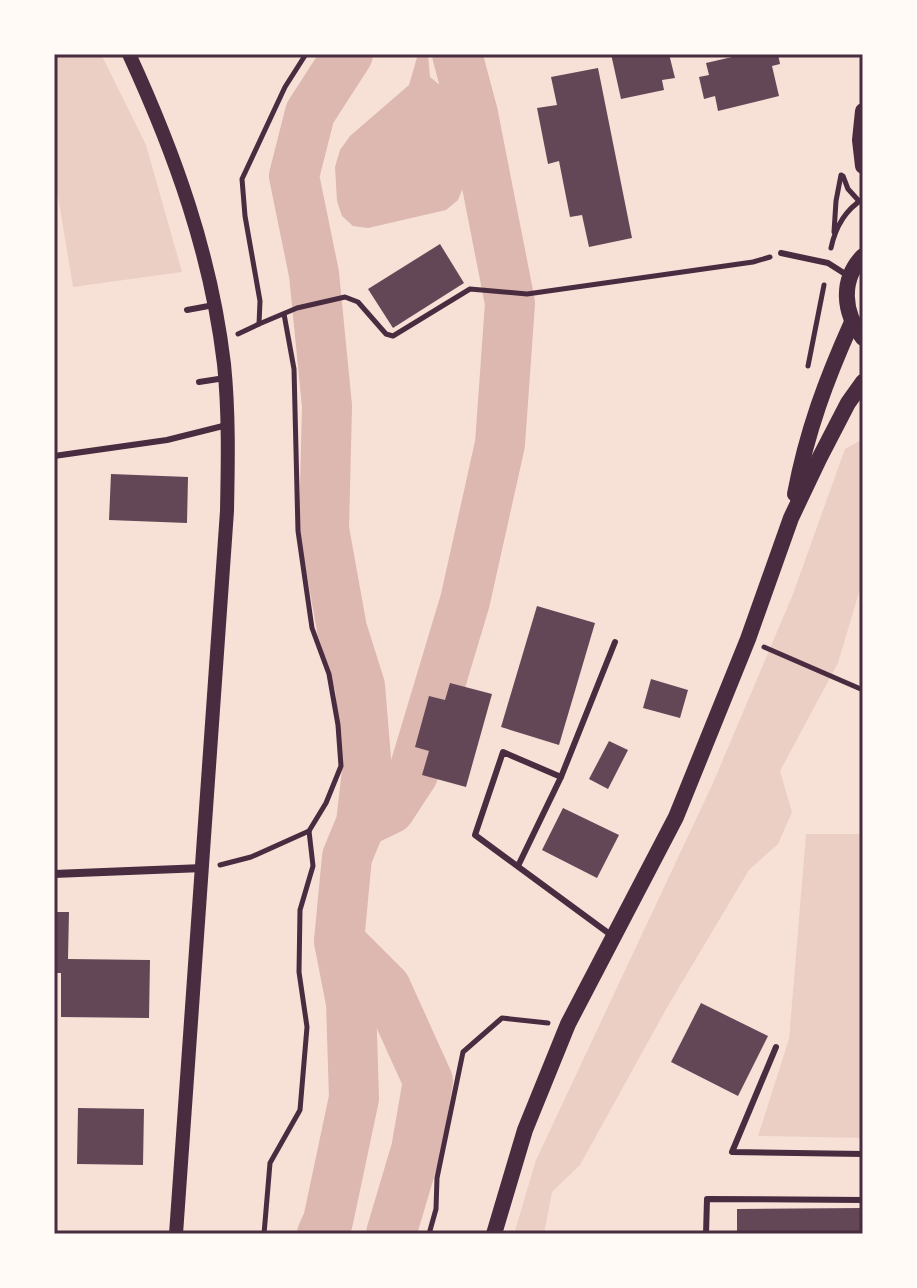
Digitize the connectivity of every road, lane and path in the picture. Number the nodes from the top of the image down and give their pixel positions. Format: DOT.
graph roads {
  1 [pos="129,54"];
  2 [pos="306,54"];
  3 [pos="863,111"];
  4 [pos="863,166"];
  5 [pos="842,174"];
  6 [pos="863,199"];
  7 [pos="834,233"];
  8 [pos="781,253"];
  9 [pos="863,256"];
  10 [pos="753,262"];
  11 [pos="828,263"];
  12 [pos="850,277"];
  13 [pos="214,305"];
  14 [pos="187,310"];
  15 [pos="284,314"];
  16 [pos="852,322"];
  17 [pos="259,324"];
  18 [pos="863,338"];
  19 [pos="221,341"];
  20 [pos="807,369"];
  21 [pos="225,378"];
  22 [pos="199,382"];
  23 [pos="863,382"];
  24 [pos="227,425"];
  25 [pos="54,456"];
  26 [pos="791,518"];
  27 [pos="748,639"];
  28 [pos="615,642"];
  29 [pos="863,690"];
  30 [pos="561,777"];
  31 [pos="309,831"];
  32 [pos="518,866"];
  33 [pos="203,868"];
  34 [pos="54,874"];
  35 [pos="614,937"];
  36 [pos="568,1024"];
  37 [pos="776,1047"];
  38 [pos="863,1154"];
  39 [pos="863,1200"];
  40 [pos="176,1234"];
  41 [pos="264,1234"];
  42 [pos="429,1234"];
  43 [pos="494,1234"];
  44 [pos="706,1234"];
  1 -- 13 [label="street"];
  2 -- 17 [label="path"];
  3 -- 4 [label="main road"];
  5 -- 7 [label="path"];
  6 -- 7 [label="path"];
  7 -- 11 [label="path"];
  8 -- 11 [label="lane"];
  9 -- 12 [label="main road"];
  10 -- 15 [label="path"];
  11 -- 12 [label="lane"];
  11 -- 20 [label="path"];
  12 -- 16 [label="main road"];
  13 -- 14 [label="lane"];
  13 -- 19 [label="street"];
  15 -- 17 [label="path"];
  15 -- 31 [label="path"];
  16 -- 18 [label="main road"];
  16 -- 26 [label="main road"];
  17 -- 19 [label="path"];
  19 -- 21 [label="street"];
  21 -- 22 [label="lane"];
  21 -- 24 [label="street"];
  23 -- 26 [label="main road"];
  24 -- 25 [label="lane"];
  24 -- 33 [label="street"];
  26 -- 27 [label="main road"];
  27 -- 29 [label="path"];
  27 -- 35 [label="main road"];
  28 -- 30 [label="lane"];
  30 -- 32 [label="lane"];
  30 -- 32 [label="lane"];
  31 -- 33 [label="path"];
  31 -- 41 [label="path"];
  32 -- 35 [label="lane"];
  33 -- 34 [label="street"];
  33 -- 40 [label="street"];
  35 -- 36 [label="main road"];
  36 -- 42 [label="path"];
  36 -- 43 [label="main road"];
  37 -- 38 [label="lane"];
  39 -- 44 [label="lane"];
}
